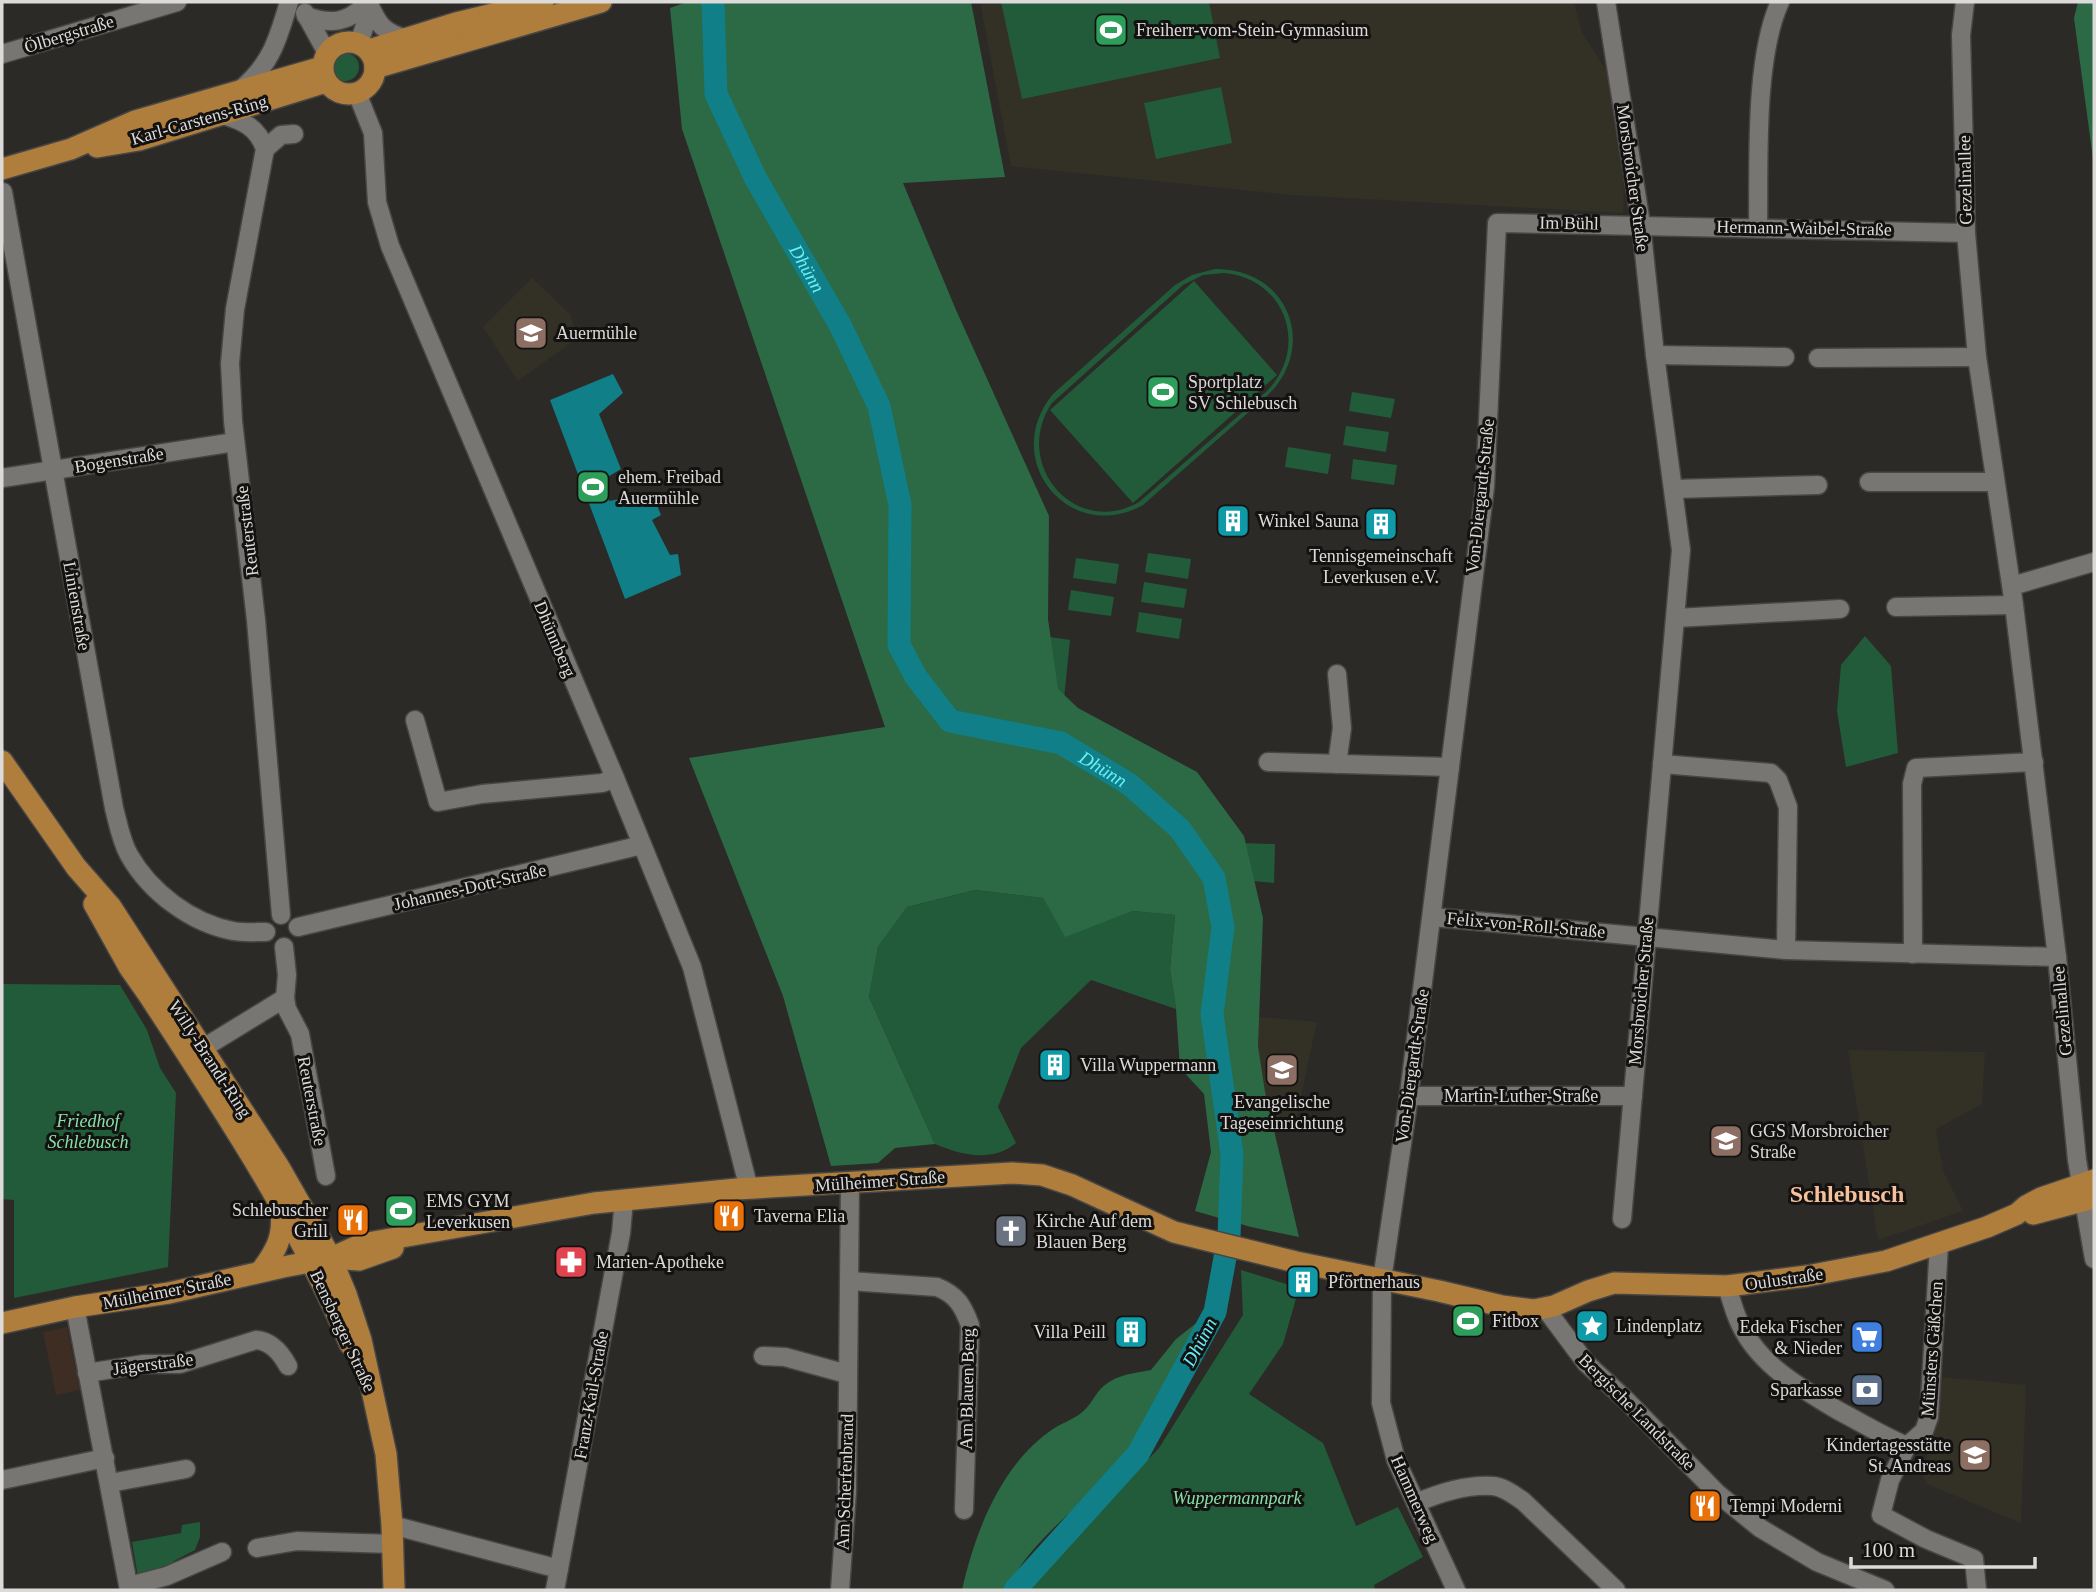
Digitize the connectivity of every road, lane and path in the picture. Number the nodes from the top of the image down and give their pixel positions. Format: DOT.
graph roads {
  1 [pos="177,2"];
  2 [pos="289,2"];
  3 [pos="368,2"];
  4 [pos="543,2"];
  5 [pos="601,2"];
  6 [pos="1606,2"];
  7 [pos="1780,2"];
  8 [pos="1965,2"];
  9 [pos="303,9"];
  10 [pos="407,39"];
  11 [pos="2,54"];
  12 [pos="368,54"];
  13 [pos="325,67"];
  14 [pos="240,90"];
  15 [pos="357,93"];
  16 [pos="223,115"];
  17 [pos="294,134"];
  18 [pos="71,149"];
  19 [pos="265,149"];
  20 [pos="2,169"];
  21 [pos="3,192"];
  22 [pos="1497,223"];
  23 [pos="1641,225"];
  24 [pos="1758,227"];
  25 [pos="1966,233"];
  26 [pos="1655,355"];
  27 [pos="1785,357"];
  28 [pos="1818,358"];
  29 [pos="1977,358"];
  30 [pos="235,442"];
  31 [pos="52,471"];
  32 [pos="2,478"];
  33 [pos="1869,482"];
  34 [pos="1995,482"];
  35 [pos="1818,485"];
  36 [pos="1674,489"];
  37 [pos="2094,562"];
  38 [pos="2012,586"];
  39 [pos="2014,605"];
  40 [pos="1896,607"];
  41 [pos="1840,609"];
  42 [pos="1676,618"];
  43 [pos="1337,674"];
  44 [pos="415,720"];
  45 [pos="2,761"];
  46 [pos="1268,762"];
  47 [pos="2034,762"];
  48 [pos="1337,764"];
  49 [pos="1662,764"];
  50 [pos="1450,767"];
  51 [pos="615,778"];
  52 [pos="642,845"];
  53 [pos="281,915"];
  54 [pos="1432,917"];
  55 [pos="298,927"];
  56 [pos="266,932"];
  57 [pos="1645,936"];
  58 [pos="284,947"];
  59 [pos="1786,950"];
  60 [pos="1913,954"];
  61 [pos="2057,957"];
  62 [pos="285,998"];
  63 [pos="196,1052"];
  64 [pos="1409,1096"];
  65 [pos="1633,1096"];
  66 [pos="326,1176"];
  67 [pos="850,1184"];
  68 [pos="749,1189"];
  69 [pos="2088,1191"];
  70 [pos="624,1200"];
  71 [pos="281,1206"];
  72 [pos="1622,1219"];
  73 [pos="1938,1244"];
  74 [pos="2094,1259"];
  75 [pos="321,1260"];
  76 [pos="261,1271"];
  77 [pos="1382,1280"];
  78 [pos="849,1281"];
  79 [pos="1727,1286"];
  80 [pos="75,1307"];
  81 [pos="1545,1308"];
  82 [pos="2,1323"];
  83 [pos="763,1356"];
  84 [pos="288,1366"];
  85 [pos="86,1373"];
  86 [pos="847,1374"];
  87 [pos="1907,1446"];
  88 [pos="105,1458"];
  89 [pos="186,1469"];
  90 [pos="2,1480"];
  91 [pos="110,1483"];
  92 [pos="1416,1503"];
  93 [pos="964,1510"];
  94 [pos="393,1534"];
  95 [pos="257,1548"];
  96 [pos="222,1552"];
  97 [pos="559,1569"];
  98 [pos="129,1588"];
  99 [pos="394,1590"];
  100 [pos="555,1590"];
  101 [pos="840,1590"];
  102 [pos="1456,1590"];
  103 [pos="1616,1590"];
  104 [pos="1883,1590"];
  105 [pos="1977,1590"];
  1 -- 11 [label="street, Ölbergstraße"];
  2 -- 14 [label="street"];
  3 -- 9 [label="street"];
  3 -- 10 [label="street"];
  3 -- 12 [label="street"];
  4 -- 10 [label="main road"];
  5 -- 12 [label="main road"];
  6 -- 23 [label="street, Morsbroicher Straße"];
  7 -- 24 [label="street"];
  8 -- 25 [label="street, Gezelinallee"];
  9 -- 13 [label="street"];
  10 -- 12 [label="main road"];
  12 -- 13 [label="main road"];
  12 -- 15 [label="main road"];
  13 -- 14 [label="main road, Karl-Carstens-Ring"];
  13 -- 15 [label="main road"];
  13 -- 16 [label="main road, Karl-Carstens-Ring"];
  14 -- 18 [label="main road, Karl-Carstens-Ring"];
  15 -- 51 [label="street, Dhünnberg"];
  16 -- 18 [label="main road, Karl-Carstens-Ring"];
  16 -- 19 [label="street"];
  17 -- 19 [label="street"];
  18 -- 20 [label="main road, Karl-Carstens-Ring"];
  19 -- 30 [label="street, Reuterstraße"];
  21 -- 31 [label="street, Linienstraße"];
  22 -- 23 [label="street, Im Bühl"];
  22 -- 50 [label="street, Von-Diergardt-Straße"];
  23 -- 24 [label="street, Hermann-Waibel-Straße"];
  23 -- 26 [label="street, Morsbroicher Straße"];
  24 -- 25 [label="street, Hermann-Waibel-Straße"];
  25 -- 29 [label="street, Gezelinallee"];
  26 -- 27 [label="street"];
  26 -- 36 [label="street, Morsbroicher Straße"];
  28 -- 29 [label="street"];
  29 -- 34 [label="street, Gezelinallee"];
  30 -- 31 [label="street, Bogenstraße"];
  30 -- 53 [label="street, Reuterstraße"];
  31 -- 32 [label="street, Bogenstraße"];
  31 -- 56 [label="street, Linienstraße"];
  33 -- 34 [label="street"];
  34 -- 38 [label="street, Gezelinallee"];
  35 -- 36 [label="street"];
  36 -- 42 [label="street, Morsbroicher Straße"];
  37 -- 38 [label="street"];
  38 -- 39 [label="street, Gezelinallee"];
  39 -- 40 [label="street"];
  39 -- 47 [label="street, Gezelinallee"];
  41 -- 42 [label="street"];
  42 -- 49 [label="street, Morsbroicher Straße"];
  43 -- 48 [label="street"];
  44 -- 51 [label="street"];
  45 -- 63 [label="main road, Willy-Brandt-Ring"];
  46 -- 48 [label="street"];
  47 -- 60 [label="street"];
  47 -- 61 [label="street, Gezelinallee"];
  48 -- 50 [label="street"];
  49 -- 57 [label="street, Morsbroicher Straße"];
  49 -- 59 [label="street"];
  50 -- 54 [label="street, Von-Diergardt-Straße"];
  51 -- 52 [label="street, Dhünnberg"];
  52 -- 55 [label="street, Johannes-Dott-Straße"];
  52 -- 68 [label="street, Dhünnberg"];
  53 -- 55 [label="street"];
  53 -- 56 [label="street"];
  54 -- 57 [label="street, Felix-von-Roll-Straße"];
  54 -- 64 [label="street, Von-Diergardt-Straße"];
  55 -- 58 [label="street"];
  56 -- 58 [label="street"];
  57 -- 59 [label="street, Felix-von-Roll-Straße"];
  57 -- 65 [label="street, Morsbroicher Straße"];
  58 -- 62 [label="street, Reuterstraße"];
  59 -- 60 [label="street, Felix-von-Roll-Straße"];
  60 -- 61 [label="street, Felix-von-Roll-Straße"];
  61 -- 69 [label="street, Gezelinallee"];
  62 -- 63 [label="street"];
  62 -- 66 [label="street, Reuterstraße"];
  63 -- 71 [label="main road, Willy-Brandt-Ring"];
  63 -- 75 [label="main road, Willy-Brandt-Ring"];
  64 -- 65 [label="street, Martin-Luther-Straße"];
  64 -- 77 [label="street, Von-Diergardt-Straße"];
  65 -- 72 [label="street, Morsbroicher Straße"];
  67 -- 68 [label="main road, Mülheimer Straße"];
  67 -- 77 [label="main road, Mülheimer Straße"];
  67 -- 78 [label="street, Am Scherfenbrand"];
  68 -- 70 [label="main road, Mülheimer Straße"];
  69 -- 73 [label="main road, Oulustraße"];
  69 -- 74 [label="street, Gezelinallee"];
  70 -- 75 [label="main road, Mülheimer Straße"];
  70 -- 97 [label="street, Franz-Kail-Straße"];
  71 -- 75 [label="main road, Willy-Brandt-Ring"];
  71 -- 76 [label="main road"];
  73 -- 79 [label="main road, Oulustraße"];
  73 -- 87 [label="street, Münsters Gäßchen"];
  75 -- 76 [label="main road, Mülheimer Straße"];
  75 -- 94 [label="main road, Bensberger Straße"];
  76 -- 80 [label="main road, Mülheimer Straße"];
  77 -- 81 [label="main road"];
  77 -- 92 [label="street, Hammerweg"];
  78 -- 86 [label="street, Am Scherfenbrand"];
  78 -- 93 [label="street, Am Blauen Berg"];
  79 -- 81 [label="main road, Oulustraße"];
  79 -- 87 [label="street"];
  80 -- 82 [label="main road, Mülheimer Straße"];
  80 -- 85 [label="street, Jägerstraße"];
  81 -- 104 [label="street, Bergische Landstraße"];
  83 -- 86 [label="street"];
  84 -- 85 [label="street, Jägerstraße"];
  85 -- 88 [label="street, Jägerstraße"];
  86 -- 101 [label="street, Am Scherfenbrand"];
  87 -- 105 [label="street, Münsters Gäßchen"];
  88 -- 90 [label="street"];
  88 -- 91 [label="street, Jägerstraße"];
  89 -- 91 [label="street"];
  91 -- 98 [label="street, Jägerstraße"];
  92 -- 102 [label="street, Hammerweg"];
  92 -- 103 [label="street"];
  94 -- 95 [label="street"];
  94 -- 97 [label="street"];
  94 -- 99 [label="main road, Bensberger Straße"];
  96 -- 98 [label="street, Jägerstraße"];
  97 -- 100 [label="street, Franz-Kail-Straße"];
}
